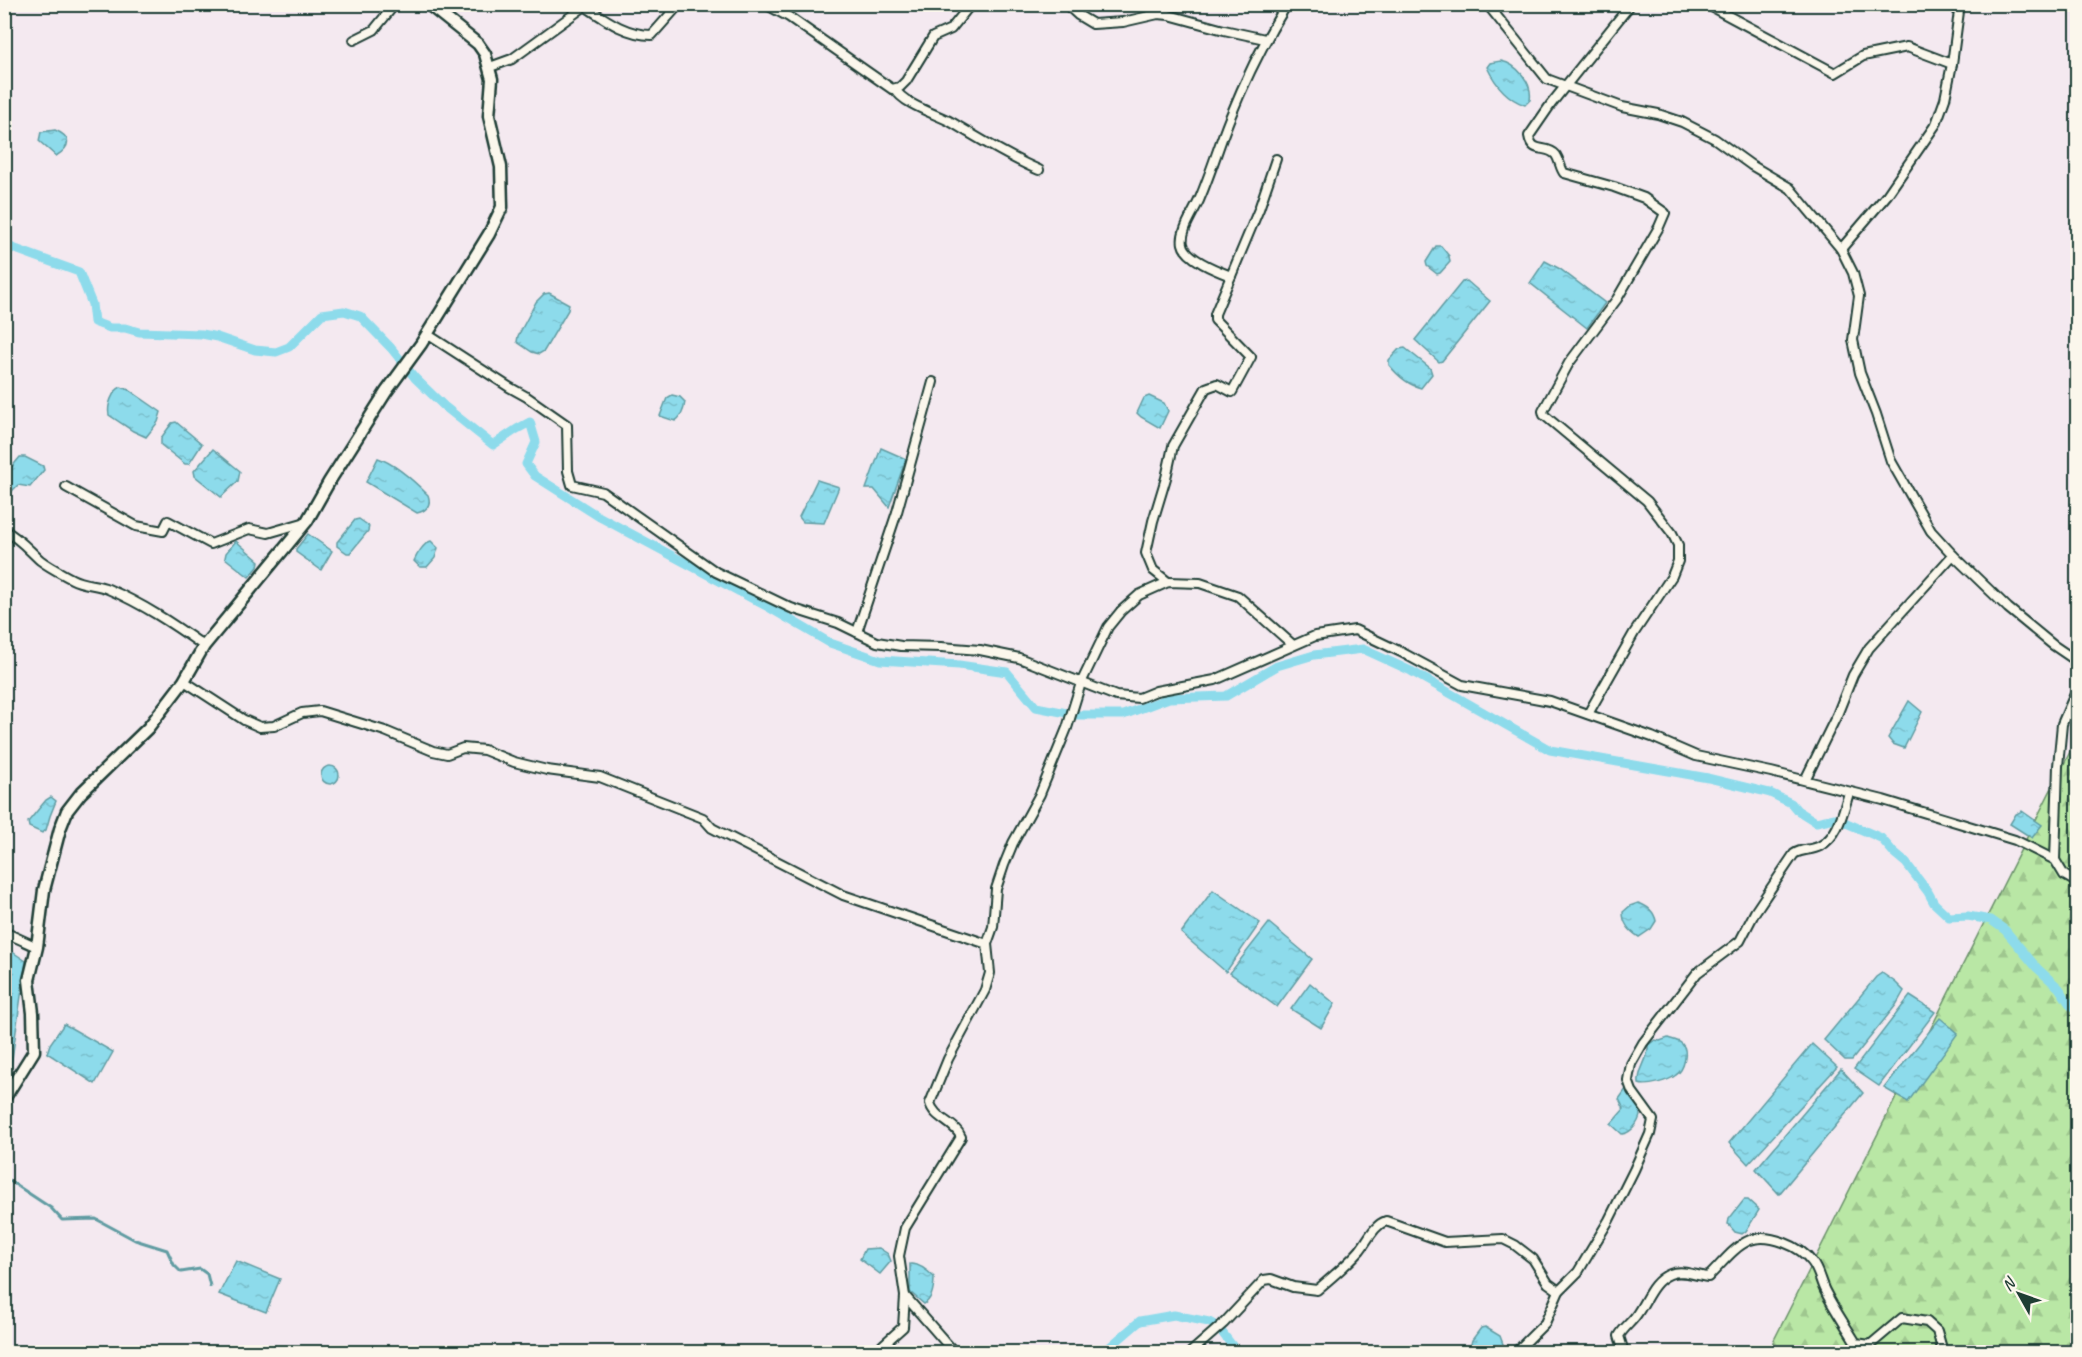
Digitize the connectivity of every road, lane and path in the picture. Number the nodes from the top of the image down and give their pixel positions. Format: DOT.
graph roads {
  1 [pos="394,4"];
  2 [pos="428,4"];
  3 [pos="675,4"];
  4 [pos="765,4"];
  5 [pos="971,4"];
  6 [pos="1066,4"];
  7 [pos="1287,4"];
  8 [pos="1487,4"];
  9 [pos="1631,4"];
  10 [pos="1706,4"];
  11 [pos="1960,4"];
  12 [pos="1265,39"];
  13 [pos="354,40"];
  14 [pos="1952,63"];
  15 [pos="490,67"];
  16 [pos="1566,86"];
  17 [pos="895,89"];
  18 [pos="1276,159"];
  19 [pos="1039,170"];
  20 [pos="1842,249"];
  21 [pos="1231,276"];
  22 [pos="427,334"];
  23 [pos="933,382"];
  24 [pos="66,487"];
  25 [pos="307,521"];
  26 [pos="4,530"];
  27 [pos="1953,555"];
  28 [pos="1168,582"];
  29 [pos="857,632"];
  30 [pos="1293,645"];
  31 [pos="204,646"];
  32 [pos="2078,662"];
  33 [pos="184,681"];
  34 [pos="1081,682"];
  35 [pos="2078,687"];
  36 [pos="1588,714"];
  37 [pos="1804,780"];
  38 [pos="1849,793"];
  39 [pos="2055,860"];
  40 [pos="2078,883"];
  41 [pos="4,932"];
  42 [pos="987,944"];
  43 [pos="37,947"];
  44 [pos="4,1099"];
  45 [pos="1559,1291"];
  46 [pos="905,1296"];
  47 [pos="875,1353"];
  48 [pos="954,1353"];
  49 [pos="1191,1353"];
  50 [pos="1516,1353"];
  51 [pos="1624,1353"];
  52 [pos="1944,1353"];
  1 -- 13 [label="street"];
  2 -- 15 [label="street"];
  3 -- 15 [label="street"];
  4 -- 17 [label="street"];
  5 -- 17 [label="street"];
  6 -- 12 [label="street"];
  7 -- 12 [label="street"];
  8 -- 16 [label="street"];
  9 -- 16 [label="street"];
  10 -- 14 [label="street"];
  11 -- 14 [label="street"];
  12 -- 21 [label="street"];
  14 -- 20 [label="street"];
  15 -- 22 [label="street"];
  16 -- 20 [label="street"];
  16 -- 36 [label="street"];
  17 -- 19 [label="street"];
  18 -- 21 [label="street"];
  20 -- 27 [label="street"];
  21 -- 28 [label="street"];
  22 -- 25 [label="street"];
  22 -- 29 [label="street"];
  23 -- 29 [label="street"];
  24 -- 25 [label="street"];
  25 -- 31 [label="street"];
  26 -- 31 [label="street"];
  27 -- 32 [label="street"];
  27 -- 37 [label="street"];
  28 -- 30 [label="street"];
  28 -- 34 [label="street"];
  29 -- 34 [label="street"];
  30 -- 34 [label="street"];
  30 -- 36 [label="street"];
  31 -- 33 [label="street"];
  33 -- 42 [label="street"];
  33 -- 43 [label="street"];
  34 -- 42 [label="street"];
  35 -- 39 [label="street"];
  36 -- 37 [label="street"];
  37 -- 38 [label="street"];
  38 -- 39 [label="street"];
  38 -- 45 [label="street"];
  39 -- 40 [label="street"];
  41 -- 43 [label="street"];
  42 -- 46 [label="street"];
  43 -- 44 [label="street"];
  45 -- 49 [label="street"];
  45 -- 50 [label="street"];
  46 -- 47 [label="street"];
  46 -- 48 [label="street"];
  51 -- 52 [label="street"];
}
